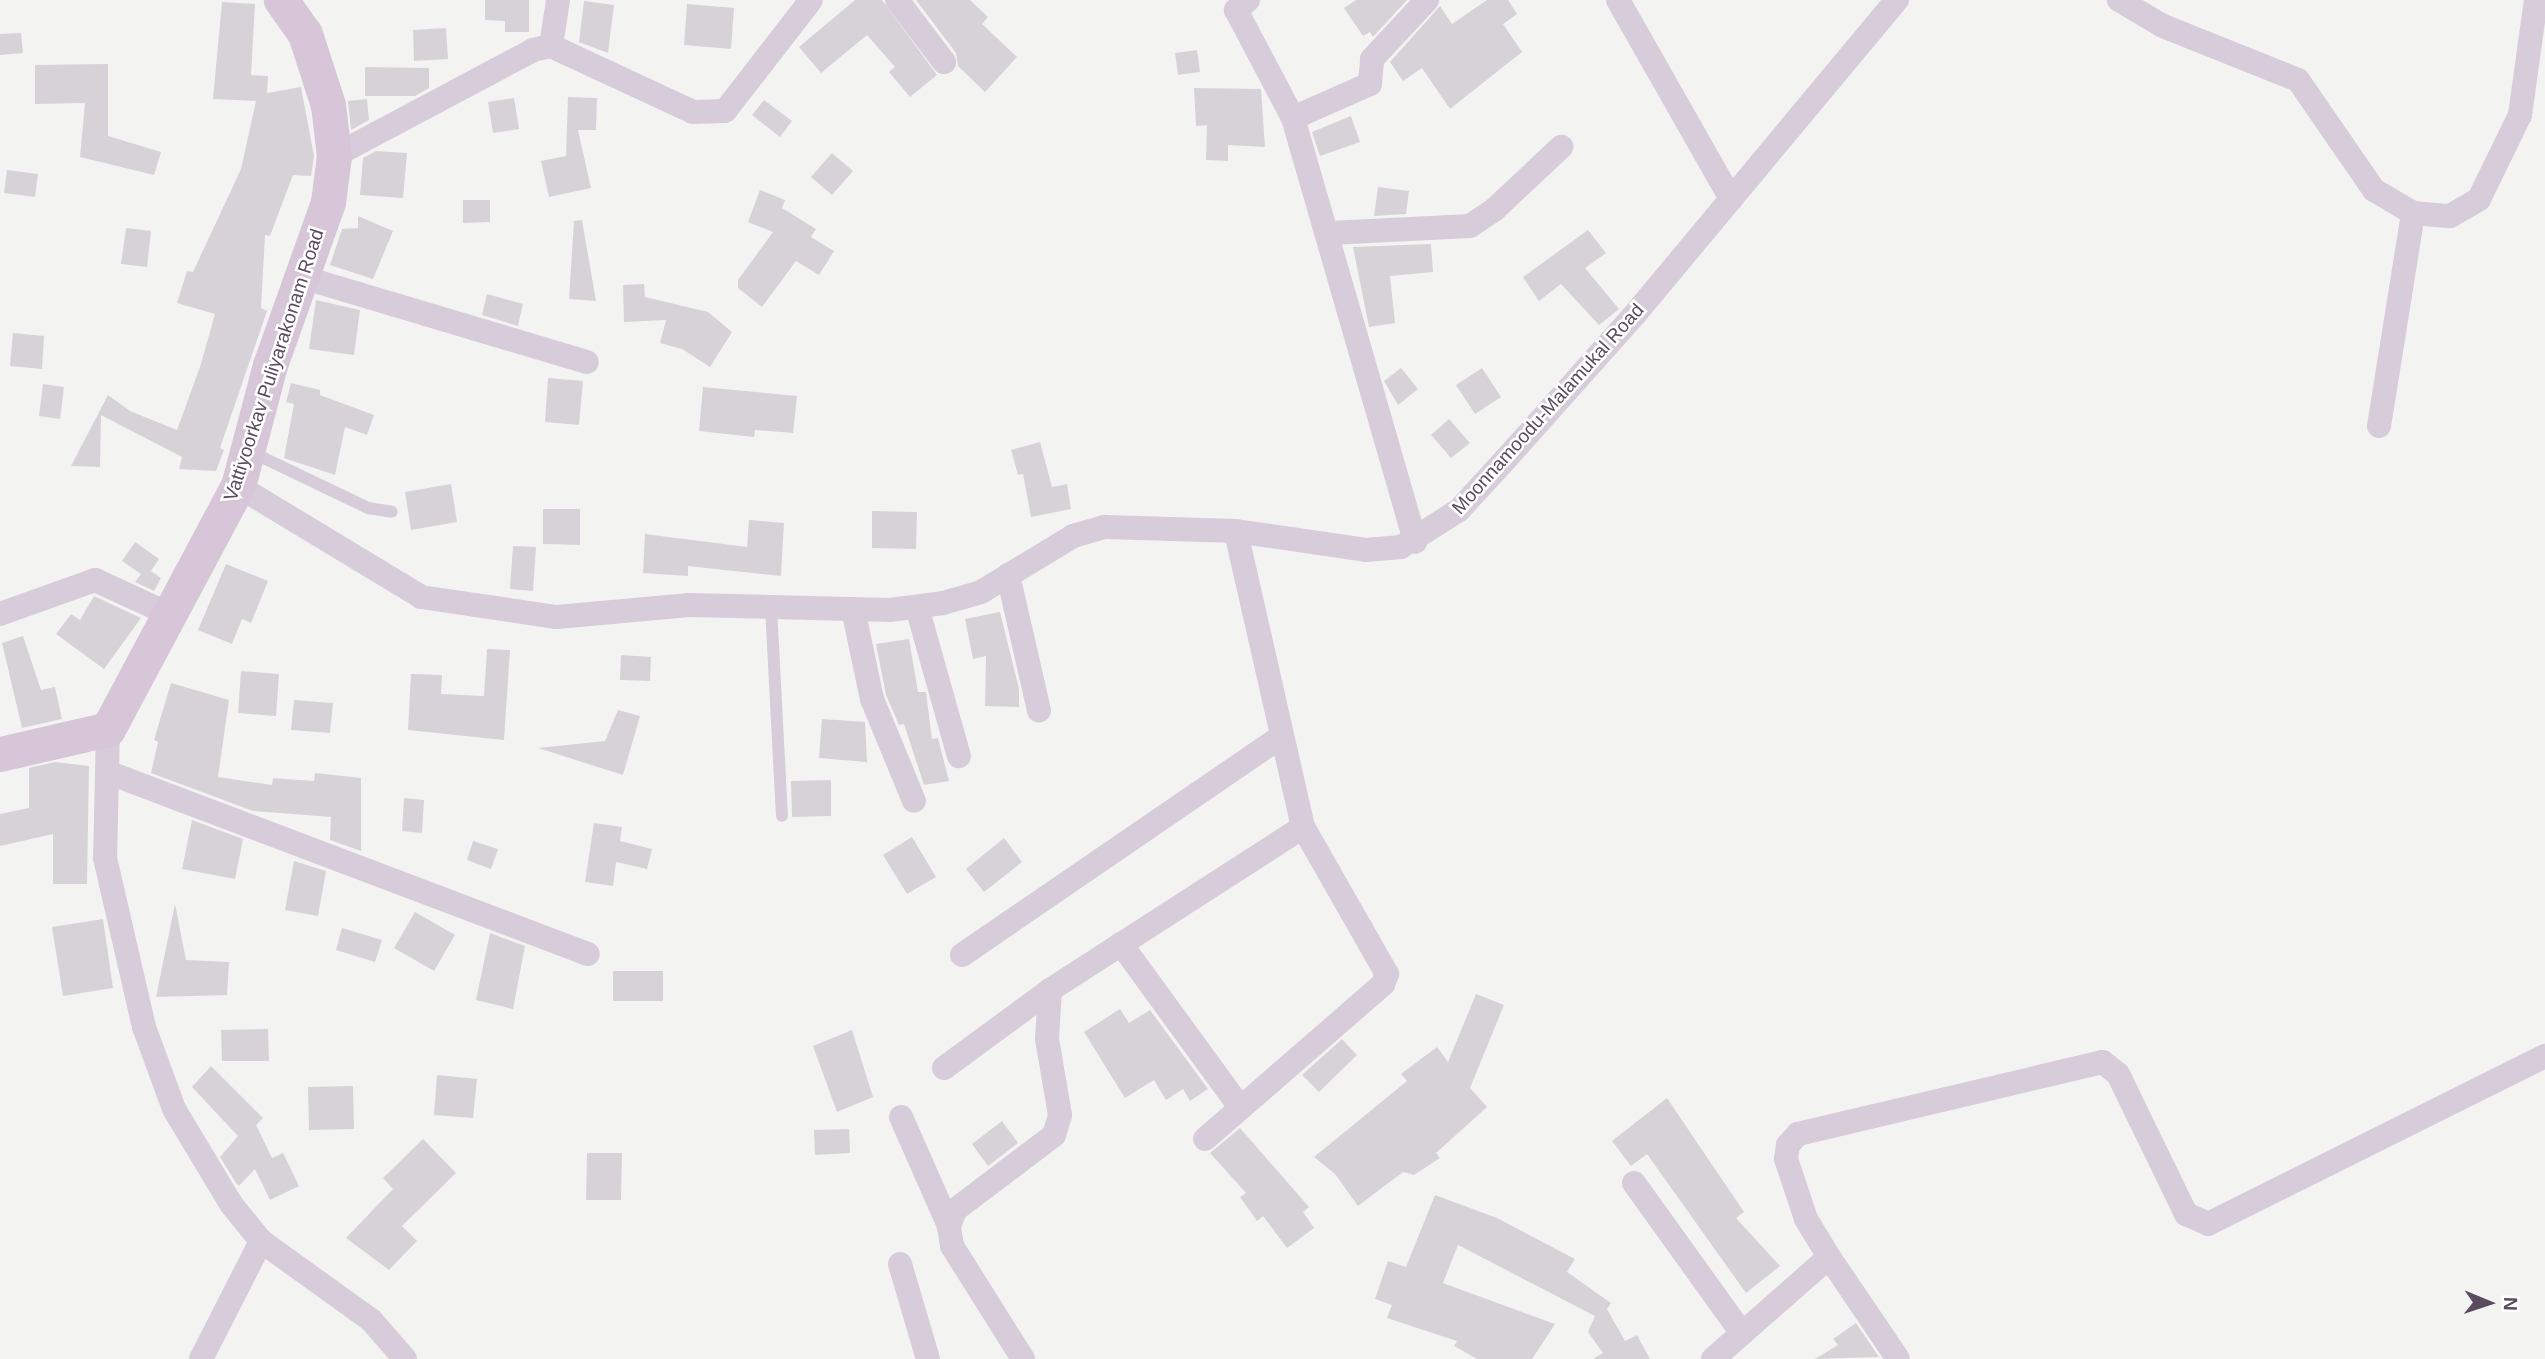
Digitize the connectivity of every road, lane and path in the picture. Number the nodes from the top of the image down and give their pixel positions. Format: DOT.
graph roads {
  1 [pos="281,0"];
  2 [pos="558,0"];
  3 [pos="811,0"];
  4 [pos="897,0"];
  5 [pos="1427,0"];
  6 [pos="1618,0"];
  7 [pos="1897,0"];
  8 [pos="2119,0"];
  9 [pos="2536,0"];
  10 [pos="1238,3"];
  11 [pos="551,46"];
  12 [pos="944,62"];
  13 [pos="1293,118"];
  14 [pos="1561,147"];
  15 [pos="334,156"];
  16 [pos="1731,199"];
  17 [pos="2413,213"];
  18 [pos="1330,233"];
  19 [pos="305,278"];
  20 [pos="587,362"];
  21 [pos="2379,426"];
  22 [pos="249,450"];
  23 [pos="238,486"];
  24 [pos="391,512"];
  25 [pos="1236,531"];
  26 [pos="1415,542"];
  27 [pos="1008,575"];
  28 [pos="771,607"];
  29 [pos="917,607"];
  30 [pos="853,609"];
  31 [pos="0,614"];
  32 [pos="171,615"];
  33 [pos="1039,710"];
  34 [pos="108,729"];
  35 [pos="1279,738"];
  36 [pos="0,754"];
  37 [pos="959,755"];
  38 [pos="107,772"];
  39 [pos="914,802"];
  40 [pos="782,816"];
  41 [pos="1303,827"];
  42 [pos="1121,944"];
  43 [pos="588,954"];
  44 [pos="962,955"];
  45 [pos="1050,990"];
  46 [pos="2545,1056"];
  47 [pos="944,1069"];
  48 [pos="1240,1107"];
  49 [pos="901,1117"];
  50 [pos="1206,1139"];
  51 [pos="1634,1182"];
  52 [pos="949,1226"];
  53 [pos="261,1241"];
  54 [pos="1829,1257"];
  55 [pos="900,1264"];
  56 [pos="1741,1332"];
  57 [pos="201,1359"];
  58 [pos="405,1359"];
  59 [pos="928,1359"];
  60 [pos="1023,1359"];
  61 [pos="1713,1359"];
  62 [pos="1898,1359"];
  1 -- 15 [label="main road, Vattiyoorkav Puliyarakonam Road"];
  2 -- 11 [label="street"];
  3 -- 11 [label="street"];
  4 -- 12 [label="street"];
  5 -- 13 [label="street"];
  6 -- 16 [label="street"];
  7 -- 16 [label="street, Moonnamoodu-Malamukal Road"];
  8 -- 17 [label="street"];
  9 -- 17 [label="street"];
  10 -- 13 [label="street"];
  11 -- 15 [label="street"];
  13 -- 18 [label="street"];
  14 -- 18 [label="street"];
  15 -- 19 [label="main road, Vattiyoorkav Puliyarakonam Road"];
  16 -- 26 [label="street, Moonnamoodu-Malamukal Road"];
  17 -- 21 [label="street"];
  18 -- 26 [label="street"];
  19 -- 20 [label="street"];
  19 -- 22 [label="main road, Vattiyoorkav Puliyarakonam Road"];
  22 -- 23 [label="main road, Vattiyoorkav Puliyarakonam Road"];
  22 -- 24 [label="lane"];
  23 -- 28 [label="street, Moonnamoodu-Malamukal Road"];
  23 -- 32 [label="main road, Vattiyoorkav Puliyarakonam Road"];
  25 -- 26 [label="street, Moonnamoodu-Malamukal Road"];
  25 -- 27 [label="street, Moonnamoodu-Malamukal Road"];
  25 -- 35 [label="street"];
  27 -- 29 [label="street, Moonnamoodu-Malamukal Road"];
  27 -- 33 [label="street"];
  28 -- 30 [label="street, Moonnamoodu-Malamukal Road"];
  28 -- 40 [label="lane"];
  29 -- 30 [label="street, Moonnamoodu-Malamukal Road"];
  29 -- 37 [label="street"];
  30 -- 39 [label="street"];
  31 -- 32 [label="street"];
  32 -- 34 [label="main road, Vattiyoorkav Puliyarakonam Road"];
  34 -- 36 [label="main road"];
  34 -- 38 [label="street"];
  35 -- 41 [label="street"];
  35 -- 44 [label="street"];
  38 -- 43 [label="street"];
  38 -- 53 [label="street"];
  41 -- 42 [label="street"];
  41 -- 48 [label="street"];
  42 -- 45 [label="street"];
  42 -- 48 [label="street"];
  45 -- 47 [label="street"];
  45 -- 52 [label="street"];
  46 -- 54 [label="street"];
  48 -- 50 [label="street"];
  49 -- 52 [label="street"];
  51 -- 56 [label="street"];
  52 -- 60 [label="street"];
  53 -- 57 [label="street"];
  53 -- 58 [label="street"];
  54 -- 56 [label="street"];
  54 -- 62 [label="street"];
  55 -- 59 [label="street"];
  56 -- 61 [label="street"];
}
